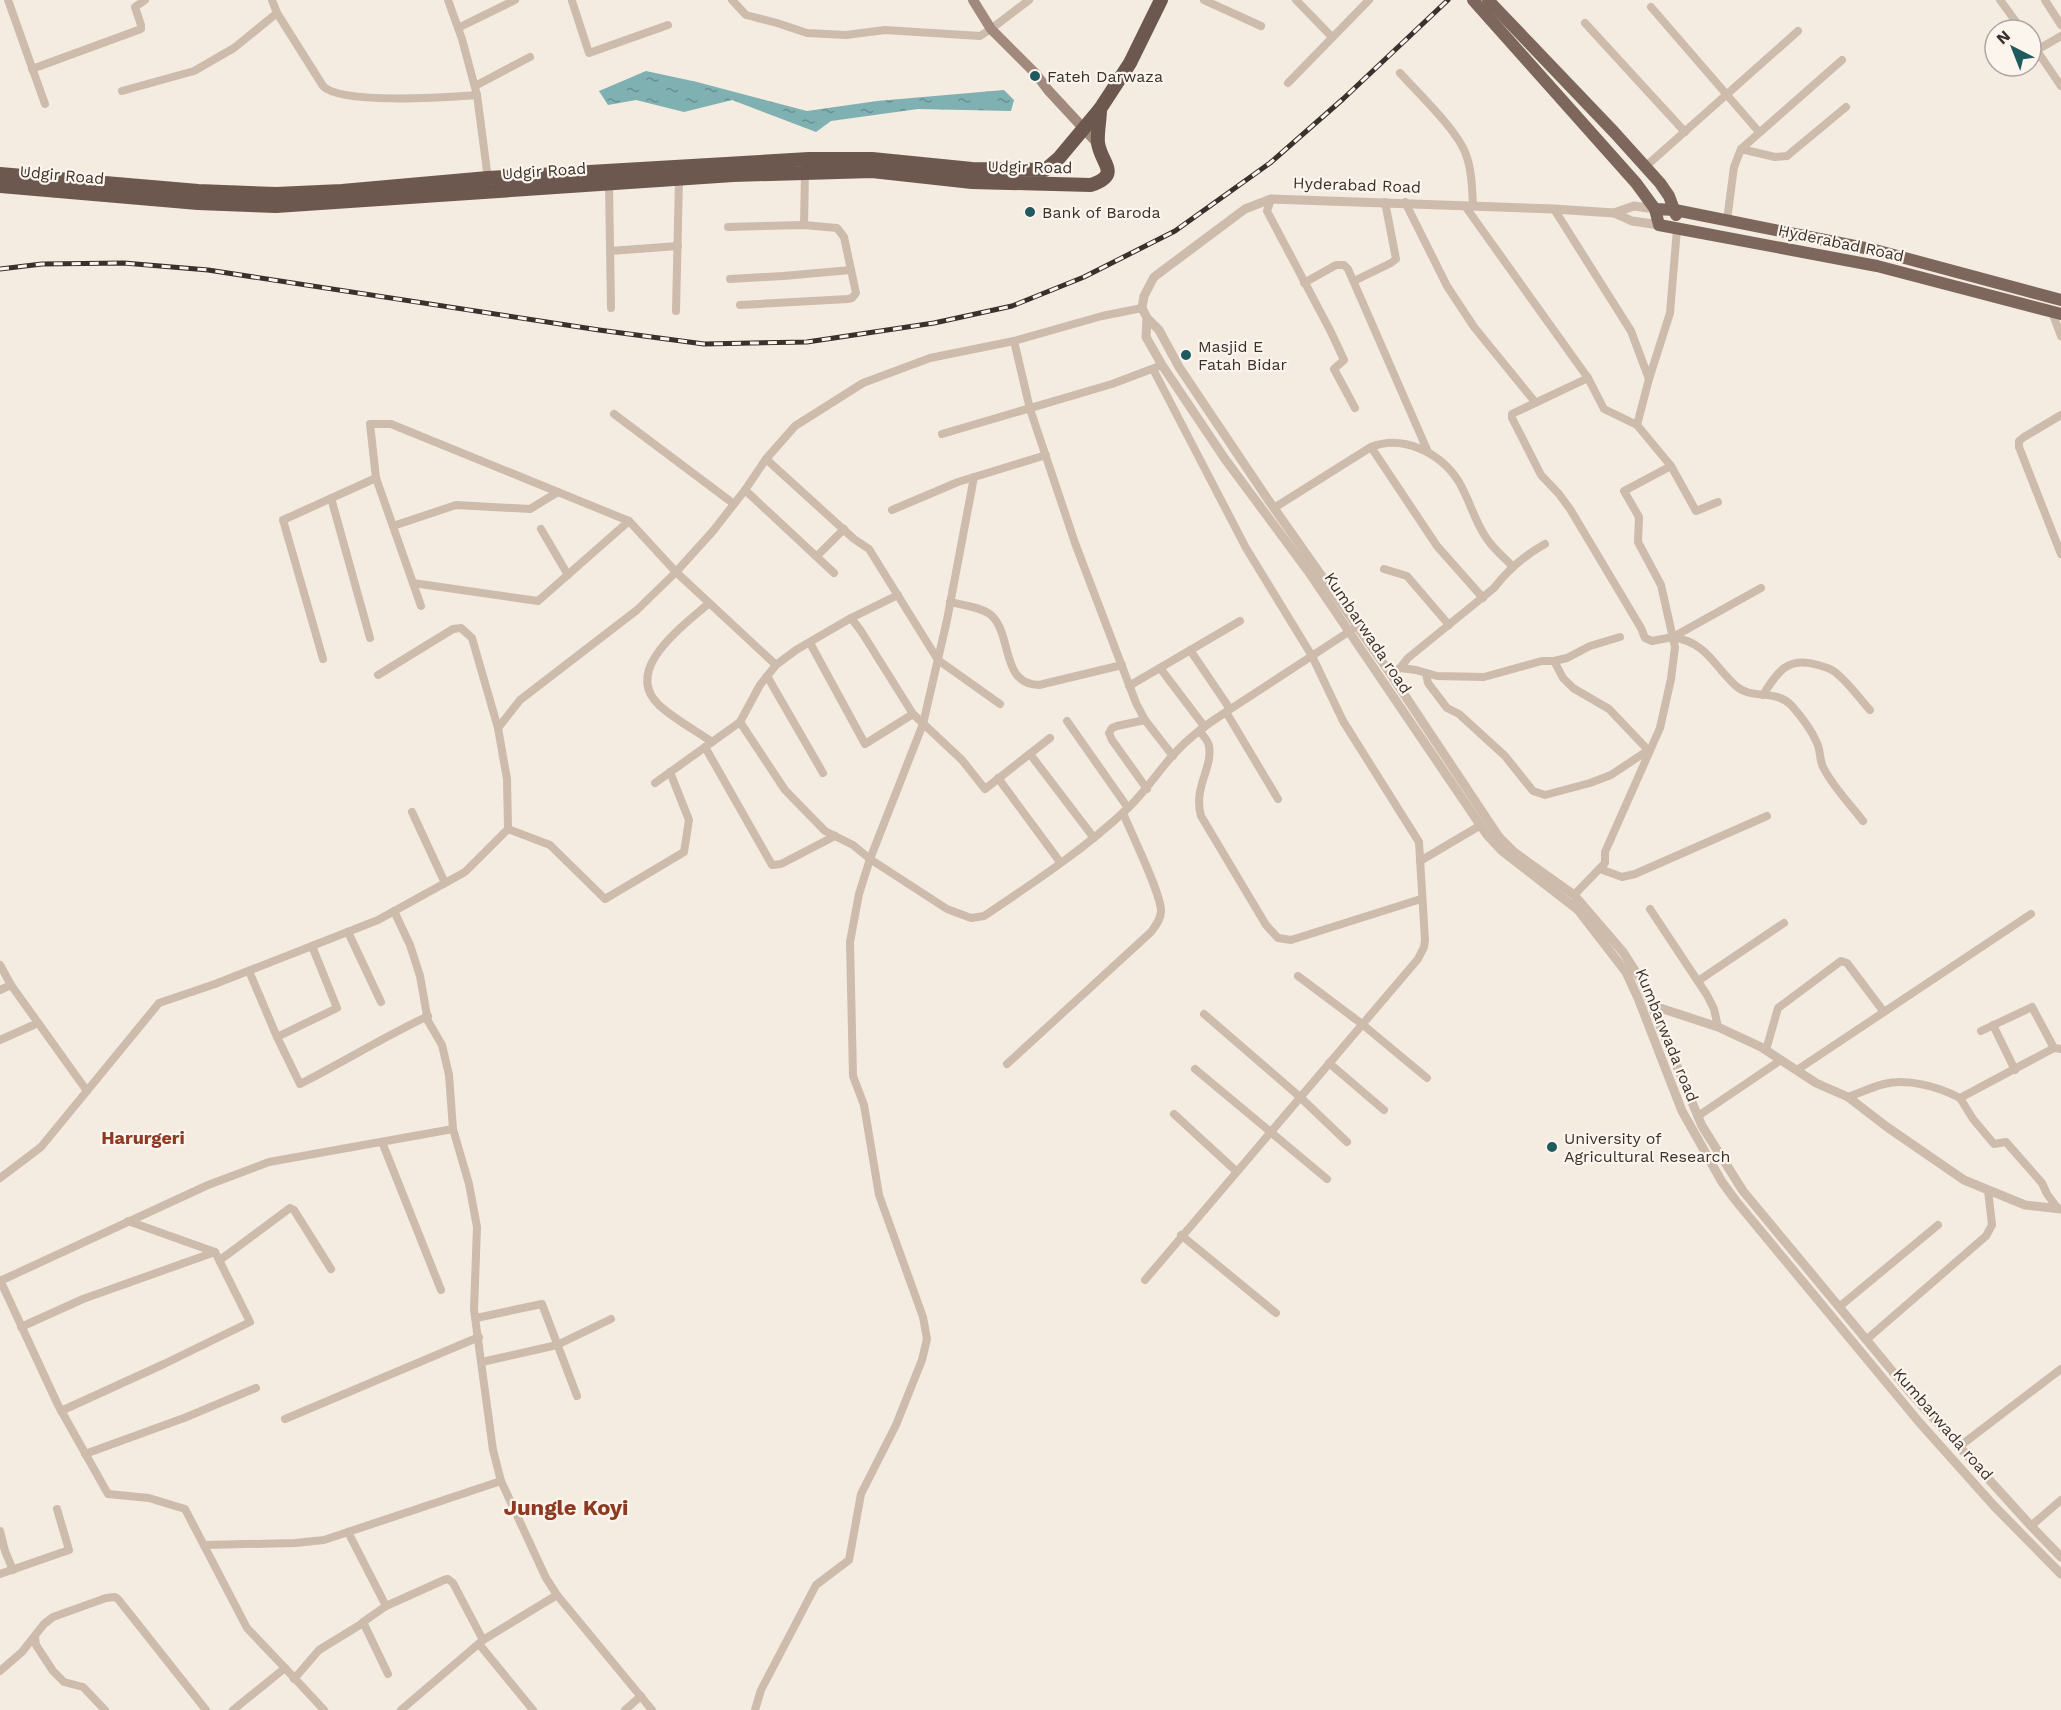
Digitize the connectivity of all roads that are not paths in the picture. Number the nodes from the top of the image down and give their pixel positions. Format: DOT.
graph roads {
  1 [pos="9,0"];
  2 [pos="145,0"];
  3 [pos="272,0"];
  4 [pos="448,0"];
  5 [pos="515,0"];
  6 [pos="572,0"];
  7 [pos="732,0"];
  8 [pos="973,0"];
  9 [pos="1029,0"];
  10 [pos="1161,0"];
  11 [pos="1204,0"];
  12 [pos="1296,0"];
  13 [pos="1369,0"];
  14 [pos="1473,0"];
  15 [pos="1488,0"];
  16 [pos="2000,0"];
  17 [pos="2045,0"];
  18 [pos="1651,8"];
  19 [pos="277,14"];
  20 [pos="2013,18"];
  21 [pos="1585,23"];
  22 [pos="668,25"];
  23 [pos="2061,25"];
  24 [pos="1261,26"];
  25 [pos="458,28"];
  26 [pos="991,29"];
  27 [pos="1798,31"];
  28 [pos="2061,36"];
  29 [pos="1332,37"];
  30 [pos="2043,46"];
  31 [pos="530,57"];
  32 [pos="2043,59"];
  33 [pos="1842,60"];
  34 [pos="32,69"];
  35 [pos="1400,73"];
  36 [pos="1288,82"];
  37 [pos="475,86"];
  38 [pos="2061,86"];
  39 [pos="122,91"];
  40 [pos="1727,94"];
  41 [pos="477,95"];
  42 [pos="45,105"];
  43 [pos="1846,107"];
  44 [pos="1101,109"];
  45 [pos="1084,127"];
  46 [pos="1685,132"];
  47 [pos="1759,132"];
  48 [pos="1098,144"];
  49 [pos="1741,149"];
  50 [pos="1645,167"];
  51 [pos="806,172"];
  52 [pos="0,174"];
  53 [pos="679,179"];
  54 [pos="609,184"];
  55 [pos="488,185"];
  56 [pos="0,186"];
  57 [pos="1271,199"];
  58 [pos="1385,202"];
  59 [pos="1405,202"];
  60 [pos="1469,206"];
  61 [pos="1554,209"];
  62 [pos="1655,209"];
  63 [pos="1675,210"];
  64 [pos="1614,213"];
  65 [pos="1727,220"];
  66 [pos="804,225"];
  67 [pos="1659,225"];
  68 [pos="728,227"];
  69 [pos="1677,229"];
  70 [pos="678,246"];
  71 [pos="610,251"];
  72 [pos="851,270"];
  73 [pos="730,279"];
  74 [pos="1354,281"];
  75 [pos="1304,283"];
  76 [pos="2061,300"];
  77 [pos="740,305"];
  78 [pos="611,308"];
  79 [pos="1142,308"];
  80 [pos="676,311"];
  81 [pos="2057,313"];
  82 [pos="1148,318"];
  83 [pos="2061,336"];
  84 [pos="1014,341"];
  85 [pos="1157,367"];
  86 [pos="1588,378"];
  87 [pos="1648,379"];
  88 [pos="1535,402"];
  89 [pos="1355,408"];
  90 [pos="1030,409"];
  91 [pos="614,414"];
  92 [pos="2061,415"];
  93 [pos="1637,425"];
  94 [pos="942,434"];
  95 [pos="1371,447"];
  96 [pos="1428,453"];
  97 [pos="1046,455"];
  98 [pos="766,459"];
  99 [pos="1671,466"];
  100 [pos="974,477"];
  101 [pos="376,478"];
  102 [pos="745,490"];
  103 [pos="558,492"];
  104 [pos="331,498"];
  105 [pos="1718,502"];
  106 [pos="734,504"];
  107 [pos="1274,508"];
  108 [pos="892,510"];
  109 [pos="629,521"];
  110 [pos="393,526"];
  111 [pos="541,529"];
  112 [pos="844,529"];
  113 [pos="1545,544"];
  114 [pos="2061,554"];
  115 [pos="817,556"];
  116 [pos="1513,567"];
  117 [pos="1384,569"];
  118 [pos="676,572"];
  119 [pos="834,573"];
  120 [pos="568,575"];
  121 [pos="413,583"];
  122 [pos="1761,588"];
  123 [pos="898,595"];
  124 [pos="1483,598"];
  125 [pos="950,602"];
  126 [pos="709,603"];
  127 [pos="421,606"];
  128 [pos="851,618"];
  129 [pos="1240,621"];
  130 [pos="1449,626"];
  131 [pos="1352,629"];
  132 [pos="1620,637"];
  133 [pos="1673,637"];
  134 [pos="370,638"];
  135 [pos="810,643"];
  136 [pos="1190,650"];
  137 [pos="1312,656"];
  138 [pos="323,659"];
  139 [pos="938,660"];
  140 [pos="1554,661"];
  141 [pos="776,665"];
  142 [pos="1122,665"];
  143 [pos="1160,668"];
  144 [pos="1400,668"];
  145 [pos="1390,673"];
  146 [pos="1426,674"];
  147 [pos="378,675"];
  148 [pos="767,676"];
  149 [pos="1129,686"];
  150 [pos="1763,695"];
  151 [pos="1000,704"];
  152 [pos="1228,710"];
  153 [pos="1870,710"];
  154 [pos="913,714"];
  155 [pos="1146,720"];
  156 [pos="1067,721"];
  157 [pos="740,722"];
  158 [pos="923,724"];
  159 [pos="498,728"];
  160 [pos="1201,728"];
  161 [pos="1050,738"];
  162 [pos="712,742"];
  163 [pos="705,747"];
  164 [pos="1648,750"];
  165 [pos="1030,754"];
  166 [pos="1173,756"];
  167 [pos="670,772"];
  168 [pos="823,773"];
  169 [pos="998,778"];
  170 [pos="655,783"];
  171 [pos="1147,789"];
  172 [pos="1278,799"];
  173 [pos="1125,811"];
  174 [pos="412,812"];
  175 [pos="1767,816"];
  176 [pos="1863,820"];
  177 [pos="1481,825"];
  178 [pos="508,829"];
  179 [pos="835,836"];
  180 [pos="1094,838"];
  181 [pos="870,859"];
  182 [pos="1420,861"];
  183 [pos="1060,862"];
  184 [pos="1600,869"];
  185 [pos="445,883"];
  186 [pos="1574,895"];
  187 [pos="1421,899"];
  188 [pos="1650,909"];
  189 [pos="394,911"];
  190 [pos="2031,914"];
  191 [pos="1784,923"];
  192 [pos="348,932"];
  193 [pos="312,946"];
  194 [pos="0,965"];
  195 [pos="249,971"];
  196 [pos="1298,976"];
  197 [pos="1698,981"];
  198 [pos="11,985"];
  199 [pos="0,990"];
  200 [pos="381,1002"];
  201 [pos="1651,1005"];
  202 [pos="1884,1012"];
  203 [pos="1203,1014"];
  204 [pos="428,1016"];
  205 [pos="38,1023"];
  206 [pos="1362,1024"];
  207 [pos="1993,1025"];
  208 [pos="1718,1027"];
  209 [pos="1981,1030"];
  210 [pos="277,1037"];
  211 [pos="0,1040"];
  212 [pos="2057,1048"];
  213 [pos="1766,1050"];
  214 [pos="1781,1060"];
  215 [pos="1329,1063"];
  216 [pos="1007,1064"];
  217 [pos="1195,1069"];
  218 [pos="1797,1070"];
  219 [pos="2015,1070"];
  220 [pos="1427,1078"];
  221 [pos="87,1090"];
  222 [pos="1300,1097"];
  223 [pos="1848,1097"];
  224 [pos="1960,1098"];
  225 [pos="1384,1110"];
  226 [pos="1174,1114"];
  227 [pos="1698,1116"];
  228 [pos="453,1129"];
  229 [pos="1270,1132"];
  230 [pos="382,1142"];
  231 [pos="1347,1142"];
  232 [pos="1236,1171"];
  233 [pos="0,1178"];
  234 [pos="1327,1179"];
  235 [pos="1988,1190"];
  236 [pos="2059,1209"];
  237 [pos="128,1221"];
  238 [pos="1938,1225"];
  239 [pos="1181,1235"];
  240 [pos="215,1252"];
  241 [pos="220,1260"];
  242 [pos="331,1269"];
  243 [pos="0,1280"];
  244 [pos="1145,1280"];
  245 [pos="441,1290"];
  246 [pos="1839,1307"];
  247 [pos="1276,1313"];
  248 [pos="476,1318"];
  249 [pos="611,1319"];
  250 [pos="21,1327"];
  251 [pos="478,1337"];
  252 [pos="1866,1340"];
  253 [pos="558,1345"];
  254 [pos="482,1362"];
  255 [pos="2061,1369"];
  256 [pos="256,1388"];
  257 [pos="577,1396"];
  258 [pos="61,1411"];
  259 [pos="285,1419"];
  260 [pos="1960,1446"];
  261 [pos="85,1454"];
  262 [pos="501,1481"];
  263 [pos="2061,1500"];
  264 [pos="57,1509"];
  265 [pos="2031,1526"];
  266 [pos="0,1531"];
  267 [pos="348,1532"];
  268 [pos="204,1545"];
  269 [pos="2061,1557"];
  270 [pos="13,1570"];
  271 [pos="0,1574"];
  272 [pos="2061,1574"];
  273 [pos="557,1595"];
  274 [pos="386,1606"];
  275 [pos="363,1623"];
  276 [pos="35,1637"];
  277 [pos="481,1642"];
  278 [pos="285,1668"];
  279 [pos="0,1671"];
  280 [pos="388,1674"];
  281 [pos="294,1678"];
  282 [pos="641,1696"];
  283 [pos="530,1709"];
  284 [pos="105,1710"];
  285 [pos="206,1710"];
  286 [pos="233,1710"];
  287 [pos="324,1710"];
  288 [pos="401,1710"];
  289 [pos="625,1710"];
  290 [pos="652,1710"];
  291 [pos="755,1710"];
  1 -- 34 [label="street"];
  2 -- 34 [label="street"];
  3 -- 19 [label="street"];
  4 -- 25 [label="street"];
  5 -- 25 [label="street"];
  6 -- 22 [label="street"];
  7 -- 26 [label="street"];
  8 -- 26 [label="main road"];
  9 -- 26 [label="street"];
  10 -- 44 [label="highway"];
  11 -- 24 [label="street"];
  12 -- 29 [label="street"];
  13 -- 29 [label="street"];
  14 -- 62 [label="main road"];
  15 -- 50 [label="main road"];
  16 -- 20 [label="street"];
  17 -- 23 [label="street"];
  18 -- 40 [label="street"];
  19 -- 39 [label="street"];
  19 -- 41 [label="street"];
  21 -- 46 [label="street"];
  25 -- 37 [label="street"];
  26 -- 45 [label="main road"];
  27 -- 40 [label="street"];
  28 -- 30 [label="street"];
  29 -- 36 [label="street"];
  31 -- 37 [label="street"];
  32 -- 38 [label="street"];
  33 -- 47 [label="street"];
  34 -- 42 [label="street"];
  35 -- 60 [label="street"];
  37 -- 41 [label="street"];
  40 -- 46 [label="street"];
  40 -- 47 [label="street"];
  41 -- 55 [label="street"];
  43 -- 49 [label="street"];
  44 -- 45 [label="highway"];
  44 -- 48 [label="highway"];
  45 -- 48 [label="main road"];
  45 -- 55 [label="highway, Udgir Road"];
  46 -- 50 [label="street"];
  47 -- 49 [label="street"];
  48 -- 51 [label="highway, Udgir Road"];
  49 -- 65 [label="street"];
  50 -- 63 [label="main road"];
  51 -- 53 [label="highway, Udgir Road"];
  51 -- 66 [label="street"];
  52 -- 55 [label="highway, Udgir Road"];
  53 -- 54 [label="highway, Udgir Road"];
  53 -- 70 [label="street"];
  54 -- 55 [label="highway, Udgir Road"];
  54 -- 71 [label="street"];
  55 -- 56 [label="highway, Udgir Road"];
  57 -- 58 [label="street, Hyderabad Road"];
  57 -- 75 [label="street"];
  57 -- 79 [label="street, Hyderabad Road"];
  58 -- 59 [label="street, Hyderabad Road"];
  58 -- 74 [label="street"];
  59 -- 60 [label="street, Hyderabad Road"];
  59 -- 88 [label="street"];
  60 -- 61 [label="street, Hyderabad Road"];
  60 -- 86 [label="street"];
  61 -- 64 [label="street, Hyderabad Road"];
  61 -- 87 [label="street"];
  62 -- 63 [label="main road, Hyderabad Road"];
  62 -- 64 [label="street, Hyderabad Road"];
  62 -- 67 [label="main road"];
  63 -- 65 [label="main road, Hyderabad Road"];
  63 -- 69 [label="main road"];
  64 -- 67 [label="street, Hyderabad Road"];
  65 -- 76 [label="main road, Hyderabad Road"];
  66 -- 68 [label="street"];
  66 -- 72 [label="street"];
  67 -- 69 [label="main road, Hyderabad Road"];
  69 -- 81 [label="main road, Hyderabad Road"];
  69 -- 87 [label="street"];
  70 -- 71 [label="street"];
  70 -- 80 [label="street"];
  71 -- 78 [label="street"];
  72 -- 73 [label="street"];
  72 -- 77 [label="street"];
  74 -- 75 [label="street"];
  74 -- 96 [label="street"];
  75 -- 89 [label="street"];
  79 -- 82 [label="street, Kumbarwada road"];
  79 -- 84 [label="street"];
  81 -- 83 [label="street"];
  82 -- 85 [label="street, Kumbarwada road"];
  82 -- 107 [label="street, Kumbarwada road"];
  84 -- 90 [label="street"];
  84 -- 98 [label="street"];
  85 -- 90 [label="street"];
  85 -- 131 [label="street, Kumbarwada road"];
  85 -- 137 [label="street"];
  86 -- 88 [label="street"];
  86 -- 93 [label="street"];
  87 -- 93 [label="street"];
  88 -- 133 [label="street"];
  90 -- 94 [label="street"];
  90 -- 97 [label="street"];
  91 -- 106 [label="street"];
  92 -- 114 [label="street"];
  93 -- 99 [label="street"];
  95 -- 96 [label="street"];
  95 -- 107 [label="street"];
  95 -- 124 [label="street"];
  96 -- 116 [label="street"];
  97 -- 100 [label="street"];
  97 -- 142 [label="street"];
  98 -- 102 [label="street"];
  98 -- 112 [label="street"];
  99 -- 105 [label="street"];
  99 -- 133 [label="street"];
  100 -- 108 [label="street"];
  100 -- 125 [label="street"];
  101 -- 103 [label="street"];
  101 -- 104 [label="street"];
  101 -- 110 [label="street"];
  102 -- 106 [label="street"];
  102 -- 115 [label="street"];
  103 -- 109 [label="street"];
  103 -- 110 [label="street"];
  104 -- 134 [label="street"];
  104 -- 138 [label="street"];
  106 -- 118 [label="street"];
  107 -- 131 [label="street, Kumbarwada road"];
  109 -- 118 [label="street"];
  109 -- 120 [label="street"];
  110 -- 121 [label="street"];
  111 -- 120 [label="street"];
  112 -- 115 [label="street"];
  112 -- 123 [label="street"];
  113 -- 116 [label="street"];
  115 -- 119 [label="street"];
  116 -- 124 [label="street"];
  117 -- 130 [label="street"];
  118 -- 126 [label="street"];
  118 -- 159 [label="street"];
  120 -- 121 [label="street"];
  121 -- 127 [label="street"];
  122 -- 133 [label="street"];
  123 -- 128 [label="street"];
  123 -- 139 [label="street"];
  124 -- 130 [label="street"];
  125 -- 139 [label="street"];
  125 -- 142 [label="street"];
  126 -- 141 [label="street"];
  126 -- 162 [label="street"];
  128 -- 135 [label="street"];
  128 -- 154 [label="street"];
  129 -- 136 [label="street"];
  130 -- 144 [label="street"];
  131 -- 137 [label="street"];
  131 -- 145 [label="street, Kumbarwada road"];
  131 -- 177 [label="street, Kumbarwada road"];
  132 -- 140 [label="street"];
  133 -- 150 [label="street"];
  133 -- 164 [label="street"];
  135 -- 141 [label="street"];
  135 -- 154 [label="street"];
  136 -- 143 [label="street"];
  136 -- 152 [label="street"];
  137 -- 152 [label="street"];
  137 -- 182 [label="street"];
  139 -- 151 [label="street"];
  139 -- 158 [label="street"];
  140 -- 146 [label="street"];
  140 -- 164 [label="street"];
  141 -- 148 [label="street"];
  142 -- 149 [label="street"];
  143 -- 149 [label="street"];
  143 -- 160 [label="street"];
  144 -- 145 [label="street"];
  144 -- 146 [label="street"];
  145 -- 186 [label="street, Kumbarwada road"];
  146 -- 164 [label="street"];
  147 -- 159 [label="street"];
  148 -- 157 [label="street"];
  148 -- 168 [label="street"];
  149 -- 155 [label="street"];
  150 -- 153 [label="street"];
  150 -- 176 [label="street"];
  152 -- 160 [label="street"];
  152 -- 172 [label="street"];
  154 -- 158 [label="street"];
  155 -- 166 [label="street"];
  155 -- 171 [label="street"];
  156 -- 173 [label="street"];
  157 -- 162 [label="street"];
  157 -- 179 [label="street"];
  158 -- 169 [label="street"];
  158 -- 181 [label="street"];
  159 -- 178 [label="street"];
  160 -- 166 [label="street"];
  160 -- 187 [label="street"];
  161 -- 165 [label="street"];
  162 -- 163 [label="street"];
  163 -- 167 [label="street"];
  163 -- 179 [label="street"];
  164 -- 184 [label="street"];
  165 -- 169 [label="street"];
  165 -- 180 [label="street"];
  166 -- 171 [label="street"];
  167 -- 170 [label="street"];
  167 -- 178 [label="street"];
  169 -- 183 [label="street"];
  171 -- 173 [label="street"];
  173 -- 180 [label="street"];
  173 -- 216 [label="street"];
  174 -- 185 [label="street"];
  175 -- 184 [label="street"];
  177 -- 182 [label="street"];
  177 -- 272 [label="street, Kumbarwada road"];
  178 -- 185 [label="street"];
  179 -- 181 [label="street"];
  180 -- 183 [label="street"];
  181 -- 183 [label="street"];
  181 -- 291 [label="street"];
  182 -- 187 [label="street"];
  184 -- 186 [label="street"];
  185 -- 189 [label="street"];
  186 -- 201 [label="street, Kumbarwada road"];
  187 -- 206 [label="street"];
  188 -- 197 [label="street"];
  189 -- 192 [label="street"];
  189 -- 204 [label="street"];
  190 -- 202 [label="street"];
  191 -- 197 [label="street"];
  192 -- 193 [label="street"];
  192 -- 200 [label="street"];
  193 -- 195 [label="street"];
  193 -- 210 [label="street"];
  194 -- 198 [label="street"];
  195 -- 210 [label="street"];
  195 -- 221 [label="street"];
  196 -- 206 [label="street"];
  197 -- 208 [label="street"];
  198 -- 199 [label="street"];
  198 -- 205 [label="street"];
  201 -- 208 [label="street"];
  201 -- 227 [label="street, Kumbarwada road"];
  202 -- 213 [label="street"];
  202 -- 218 [label="street"];
  203 -- 222 [label="street"];
  204 -- 210 [label="street"];
  204 -- 228 [label="street"];
  205 -- 211 [label="street"];
  205 -- 221 [label="street"];
  206 -- 215 [label="street"];
  206 -- 220 [label="street"];
  207 -- 209 [label="street"];
  207 -- 212 [label="street"];
  207 -- 219 [label="street"];
  208 -- 213 [label="street"];
  212 -- 219 [label="street"];
  213 -- 214 [label="street"];
  214 -- 218 [label="street"];
  214 -- 227 [label="street"];
  215 -- 222 [label="street"];
  215 -- 225 [label="street"];
  217 -- 229 [label="street"];
  218 -- 223 [label="street"];
  219 -- 224 [label="street"];
  221 -- 233 [label="street"];
  222 -- 229 [label="street"];
  222 -- 231 [label="street"];
  223 -- 224 [label="street"];
  223 -- 235 [label="street"];
  224 -- 236 [label="street"];
  226 -- 232 [label="street"];
  227 -- 246 [label="street, Kumbarwada road"];
  228 -- 230 [label="street"];
  228 -- 248 [label="street"];
  229 -- 232 [label="street"];
  229 -- 234 [label="street"];
  230 -- 237 [label="street"];
  230 -- 245 [label="street"];
  232 -- 239 [label="street"];
  235 -- 236 [label="street"];
  235 -- 252 [label="street"];
  237 -- 240 [label="street"];
  237 -- 243 [label="street"];
  238 -- 246 [label="street"];
  239 -- 244 [label="street"];
  239 -- 247 [label="street"];
  240 -- 241 [label="street"];
  240 -- 250 [label="street"];
  241 -- 242 [label="street"];
  241 -- 258 [label="street"];
  243 -- 250 [label="street"];
  246 -- 252 [label="street, Kumbarwada road"];
  248 -- 251 [label="street"];
  248 -- 253 [label="street"];
  249 -- 253 [label="street"];
  250 -- 258 [label="street"];
  251 -- 254 [label="street"];
  251 -- 259 [label="street"];
  252 -- 260 [label="street, Kumbarwada road"];
  253 -- 254 [label="street"];
  253 -- 257 [label="street"];
  254 -- 262 [label="street"];
  255 -- 260 [label="street"];
  256 -- 261 [label="street"];
  258 -- 261 [label="street"];
  260 -- 265 [label="street, Kumbarwada road"];
  261 -- 268 [label="street"];
  262 -- 267 [label="street"];
  262 -- 273 [label="street"];
  263 -- 265 [label="street"];
  264 -- 270 [label="street"];
  265 -- 269 [label="street, Kumbarwada road"];
  266 -- 270 [label="street"];
  267 -- 268 [label="street"];
  267 -- 274 [label="street"];
  268 -- 278 [label="street"];
  270 -- 271 [label="street"];
  273 -- 277 [label="street"];
  273 -- 282 [label="street"];
  274 -- 275 [label="street"];
  274 -- 277 [label="street"];
  275 -- 280 [label="street"];
  275 -- 281 [label="street"];
  276 -- 279 [label="street"];
  276 -- 284 [label="street"];
  276 -- 285 [label="street"];
  277 -- 283 [label="street"];
  277 -- 288 [label="street"];
  278 -- 281 [label="street"];
  278 -- 286 [label="street"];
  281 -- 287 [label="street"];
  282 -- 289 [label="street"];
  282 -- 290 [label="street"];
}
